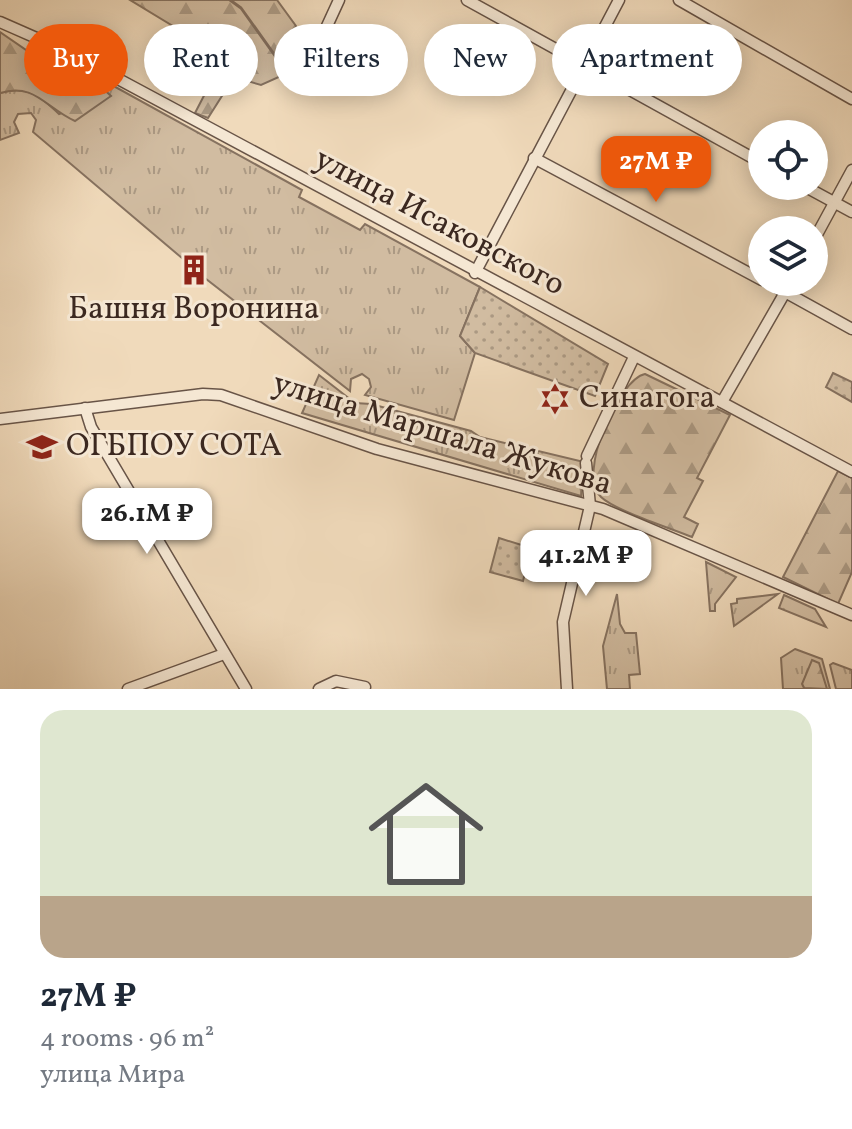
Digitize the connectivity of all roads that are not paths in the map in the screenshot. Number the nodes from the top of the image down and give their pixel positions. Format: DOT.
graph roads {
  1 [pos="339,0"];
  2 [pos="467,0"];
  3 [pos="619,0"];
  4 [pos="679,0"];
  5 [pos="0,22"];
  6 [pos="328,24"];
  7 [pos="606,24"];
  8 [pos="552,47"];
  9 [pos="567,96"];
  10 [pos="640,96"];
  11 [pos="852,99"];
  12 [pos="748,155"];
  13 [pos="534,158"];
  14 [pos="852,170"];
  15 [pos="828,199"];
  16 [pos="834,202"];
  17 [pos="852,212"];
  18 [pos="827,216"];
  19 [pos="748,272"];
  20 [pos="475,273"];
  21 [pos="783,296"];
  22 [pos="802,296"];
  23 [pos="852,329"];
  24 [pos="634,357"];
  25 [pos="722,402"];
  26 [pos="85,408"];
  27 [pos="0,419"];
  28 [pos="852,472"];
  29 [pos="590,506"];
  30 [pos="852,615"];
  31 [pos="224,654"];
  32 [pos="365,687"];
  33 [pos="128,689"];
  34 [pos="246,689"];
  35 [pos="319,689"];
  36 [pos="567,689"];
  1 -- 6 [label="street"];
  2 -- 8 [label="street"];
  3 -- 7 [label="street"];
  4 -- 11 [label="street"];
  5 -- 20 [label="street, улица Исаковского"];
  9 -- 13 [label="street"];
  10 -- 12 [label="street"];
  13 -- 19 [label="street"];
  13 -- 20 [label="street"];
  14 -- 16 [label="street"];
  15 -- 16 [label="street"];
  16 -- 17 [label="street"];
  16 -- 18 [label="street"];
  20 -- 24 [label="street, улица Исаковского"];
  21 -- 25 [label="street"];
  22 -- 23 [label="street"];
  24 -- 25 [label="street, улица Исаковского"];
  24 -- 29 [label="street"];
  25 -- 28 [label="street, улица Исаковского"];
  26 -- 27 [label="street, улица Маршала Жукова"];
  26 -- 29 [label="street, улица Маршала Жукова"];
  26 -- 31 [label="street"];
  29 -- 30 [label="street, улица Маршала Жукова"];
  29 -- 36 [label="street"];
  31 -- 33 [label="street"];
  31 -- 34 [label="street"];
  32 -- 35 [label="street"];
}
